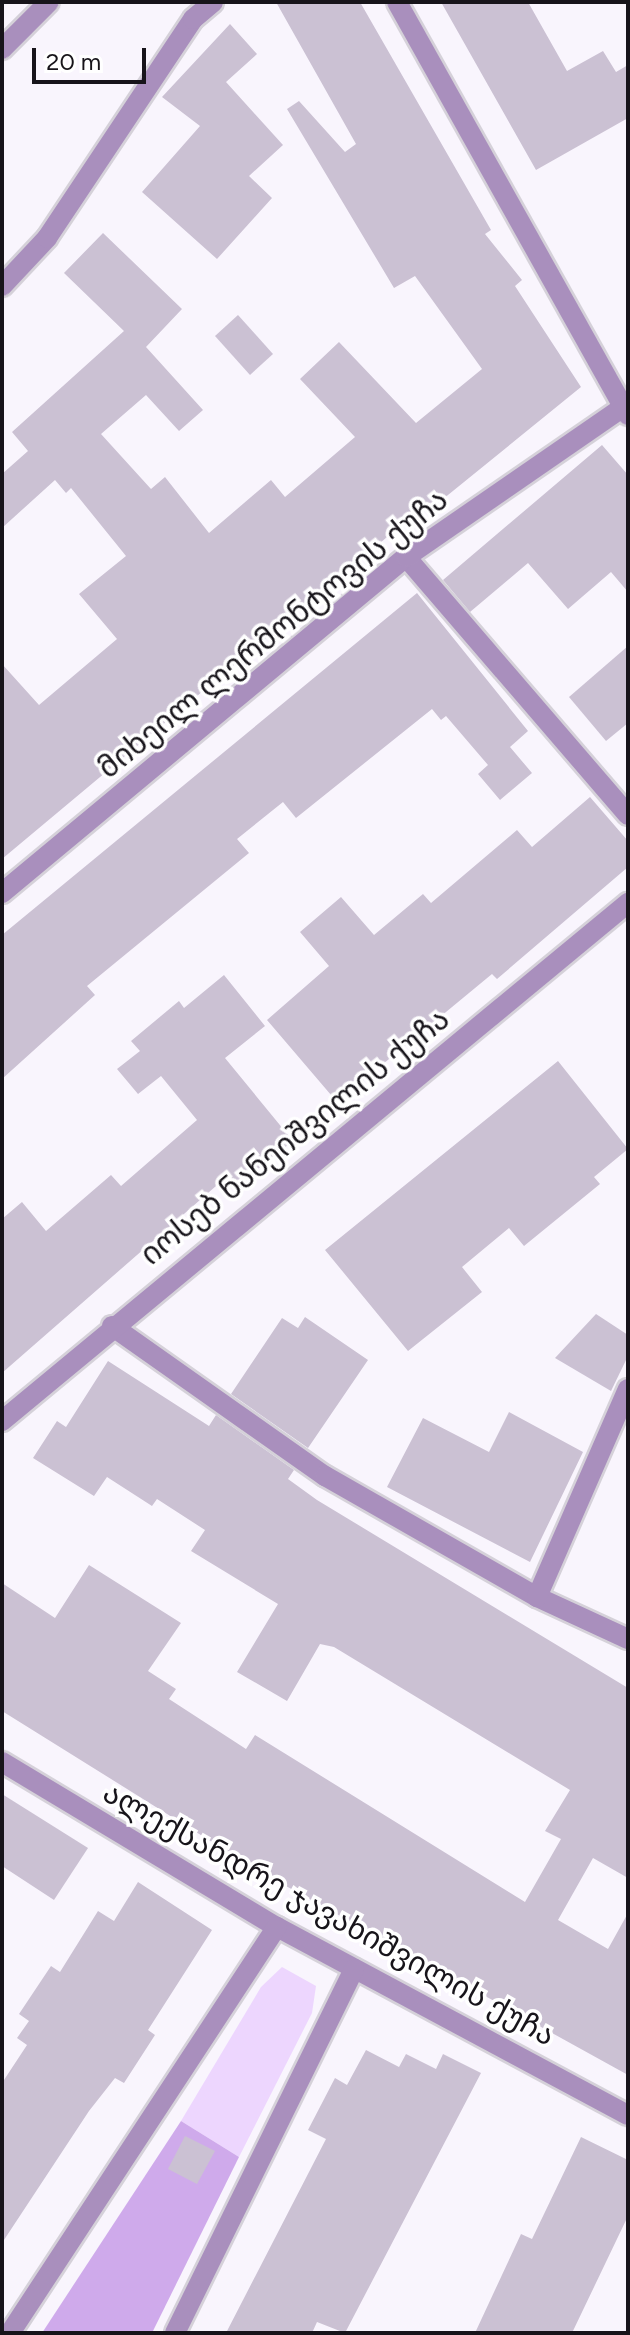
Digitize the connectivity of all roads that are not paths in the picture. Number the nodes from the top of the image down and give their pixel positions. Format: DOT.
graph roads {
  1 [pos="49,2"];
  2 [pos="213,2"];
  3 [pos="397,2"];
  4 [pos="2,49"];
  5 [pos="2,286"];
  6 [pos="626,409"];
  7 [pos="406,557"];
  8 [pos="628,815"];
  9 [pos="2,893"];
  10 [pos="628,903"];
  11 [pos="112,1326"];
  12 [pos="628,1389"];
  13 [pos="2,1421"];
  14 [pos="537,1597"];
  15 [pos="628,1639"];
  16 [pos="2,1762"];
  17 [pos="277,1927"];
  18 [pos="354,1969"];
  19 [pos="628,2115"];
  20 [pos="10,2333"];
  21 [pos="175,2333"];
  1 -- 4 [label="street"];
  2 -- 5 [label="street"];
  3 -- 6 [label="street"];
  6 -- 7 [label="street, მიხეილ ლერმონტოვის ქუჩა"];
  7 -- 8 [label="street"];
  7 -- 9 [label="street, მიხეილ ლერმონტოვის ქუჩა"];
  10 -- 11 [label="street, იოსებ ნანეიშვილის ქუჩა"];
  11 -- 13 [label="street, იოსებ ნანეიშვილის ქუჩა"];
  11 -- 14 [label="street"];
  12 -- 14 [label="street"];
  14 -- 15 [label="street"];
  16 -- 17 [label="street, ალექსანდრე ჯავახიშვილის ქუჩა"];
  17 -- 18 [label="street, ალექსანდრე ჯავახიშვილის ქუჩა"];
  17 -- 20 [label="street"];
  18 -- 19 [label="street, ალექსანდრე ჯავახიშვილის ქუჩა"];
  18 -- 21 [label="street"];
}
